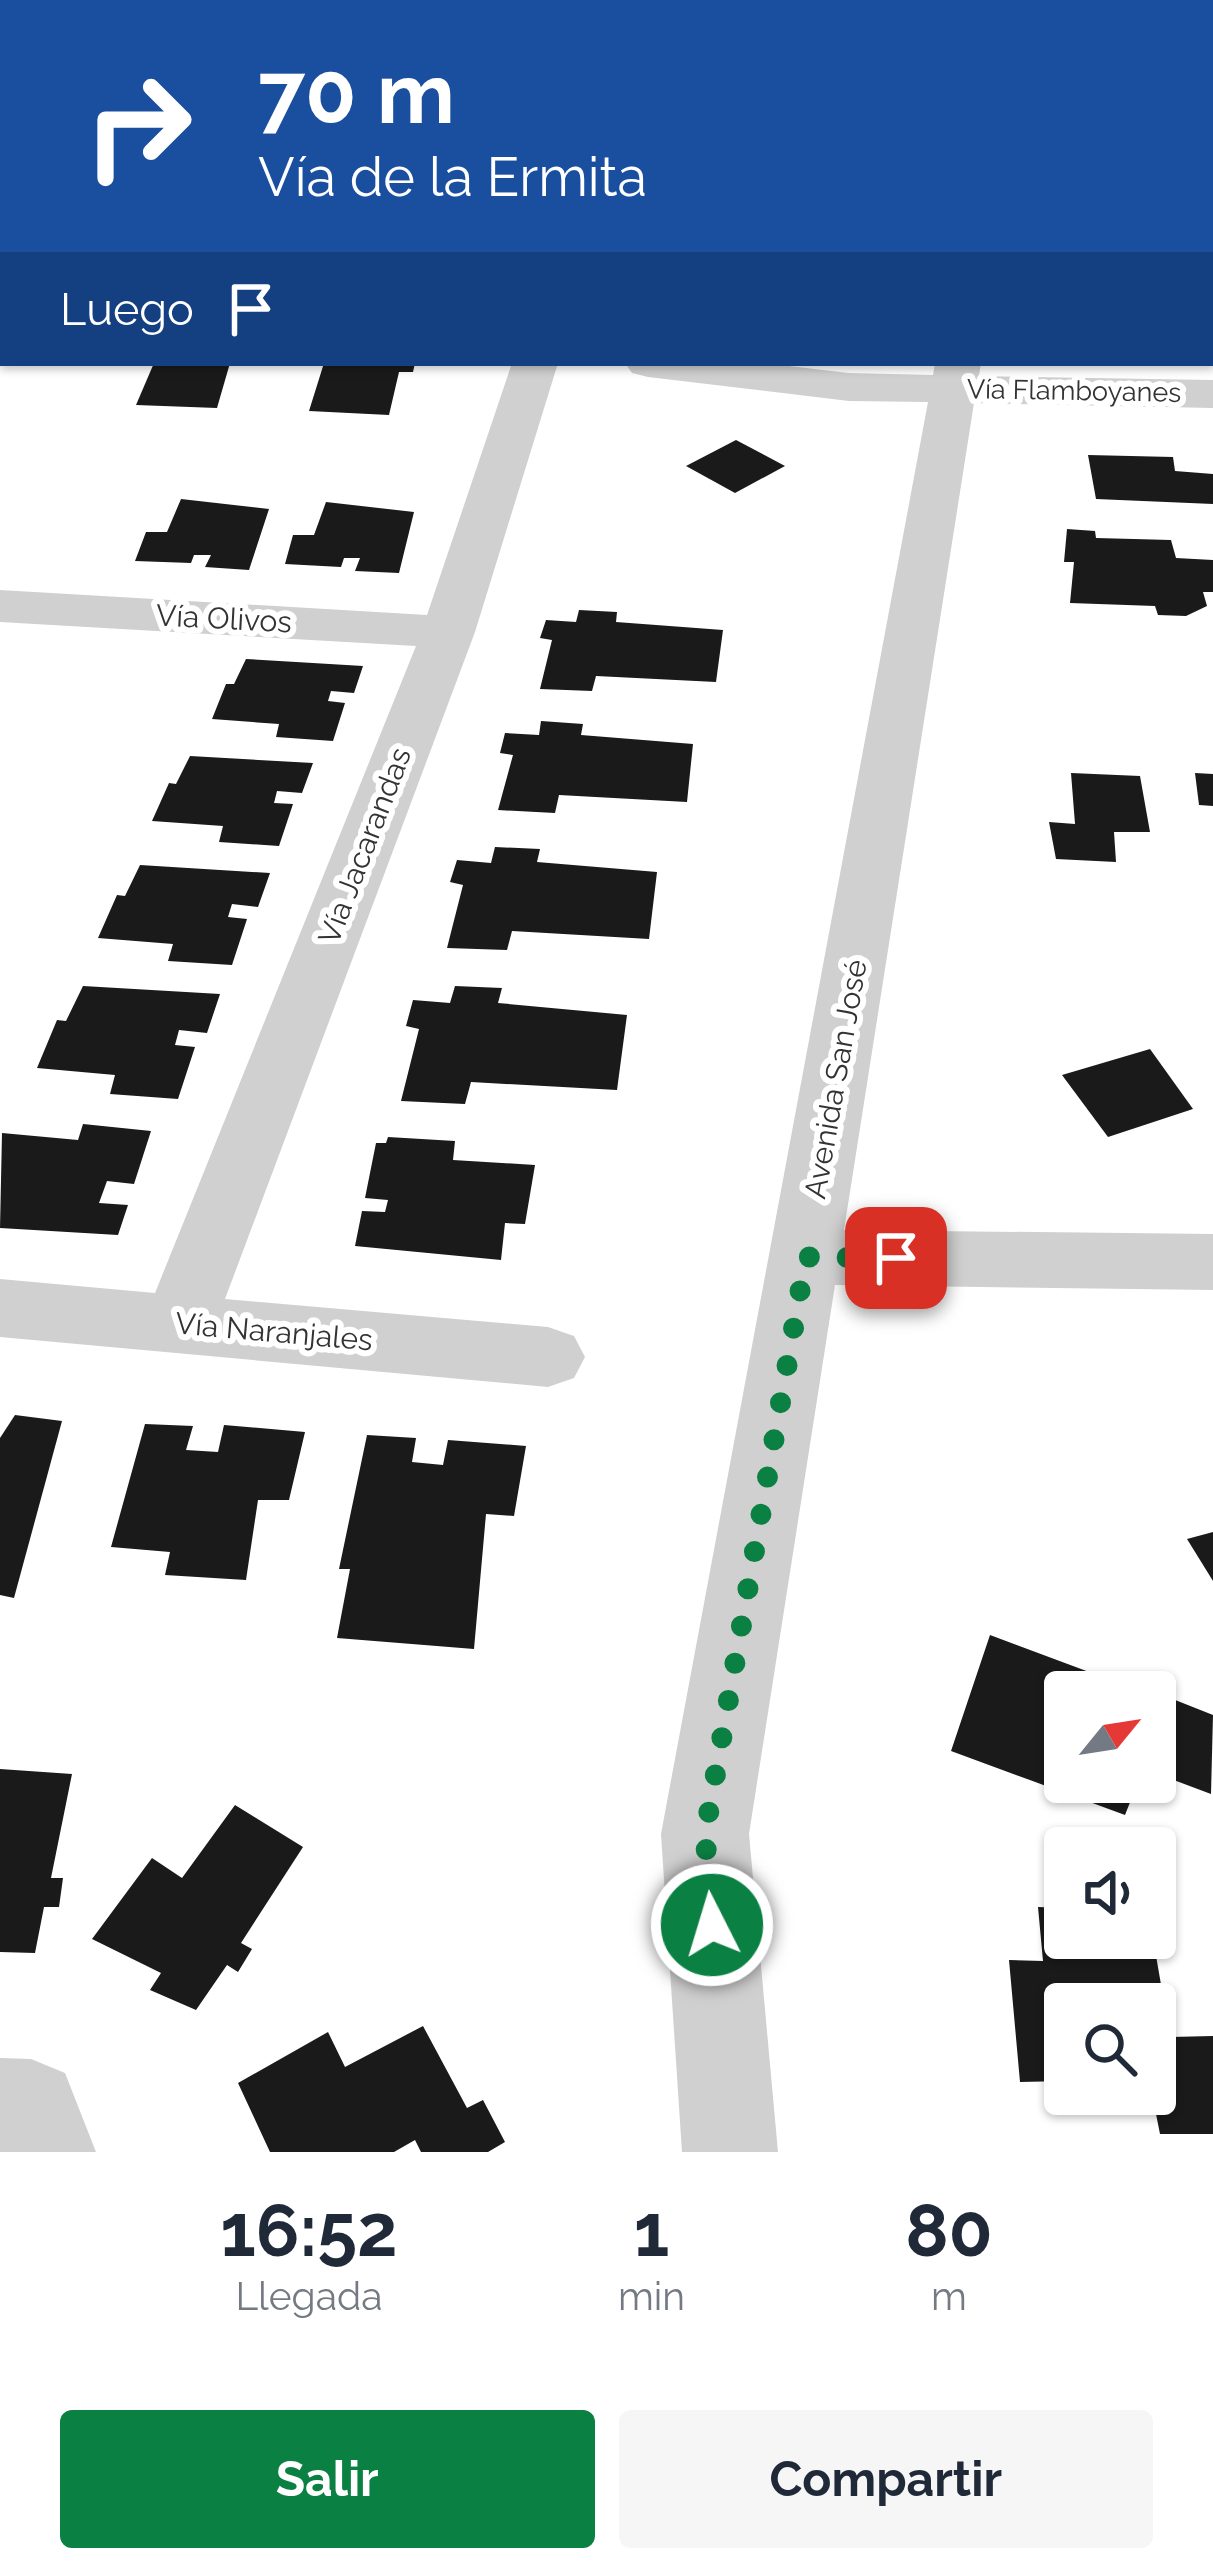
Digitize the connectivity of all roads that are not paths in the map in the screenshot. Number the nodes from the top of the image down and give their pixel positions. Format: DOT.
graph roads {
  1 [pos="534,366"];
  2 [pos="666,366"];
  3 [pos="956,376"];
  4 [pos="1213,394"];
  5 [pos="0,606"];
  6 [pos="448,632"];
  7 [pos="806,1257"];
  8 [pos="1213,1262"];
  9 [pos="0,1308"];
  10 [pos="179,1324"];
  11 [pos="548,1357"];
  12 [pos="0,2106"];
  13 [pos="48,2152"];
  14 [pos="730,2152"];
  1 -- 6 [label="street, Vía Jacarandas"];
  2 -- 3 [label="street, Vía Flamboyanes"];
  3 -- 4 [label="street, Vía Flamboyanes"];
  3 -- 7 [label="street, Avenida San José"];
  5 -- 6 [label="street, Vía Olivos"];
  6 -- 10 [label="street, Vía Jacarandas"];
  7 -- 8 [label="street"];
  7 -- 14 [label="street, Avenida San José"];
  9 -- 10 [label="street, Vía Naranjales"];
  10 -- 11 [label="street, Vía Naranjales"];
  12 -- 13 [label="street"];
}
